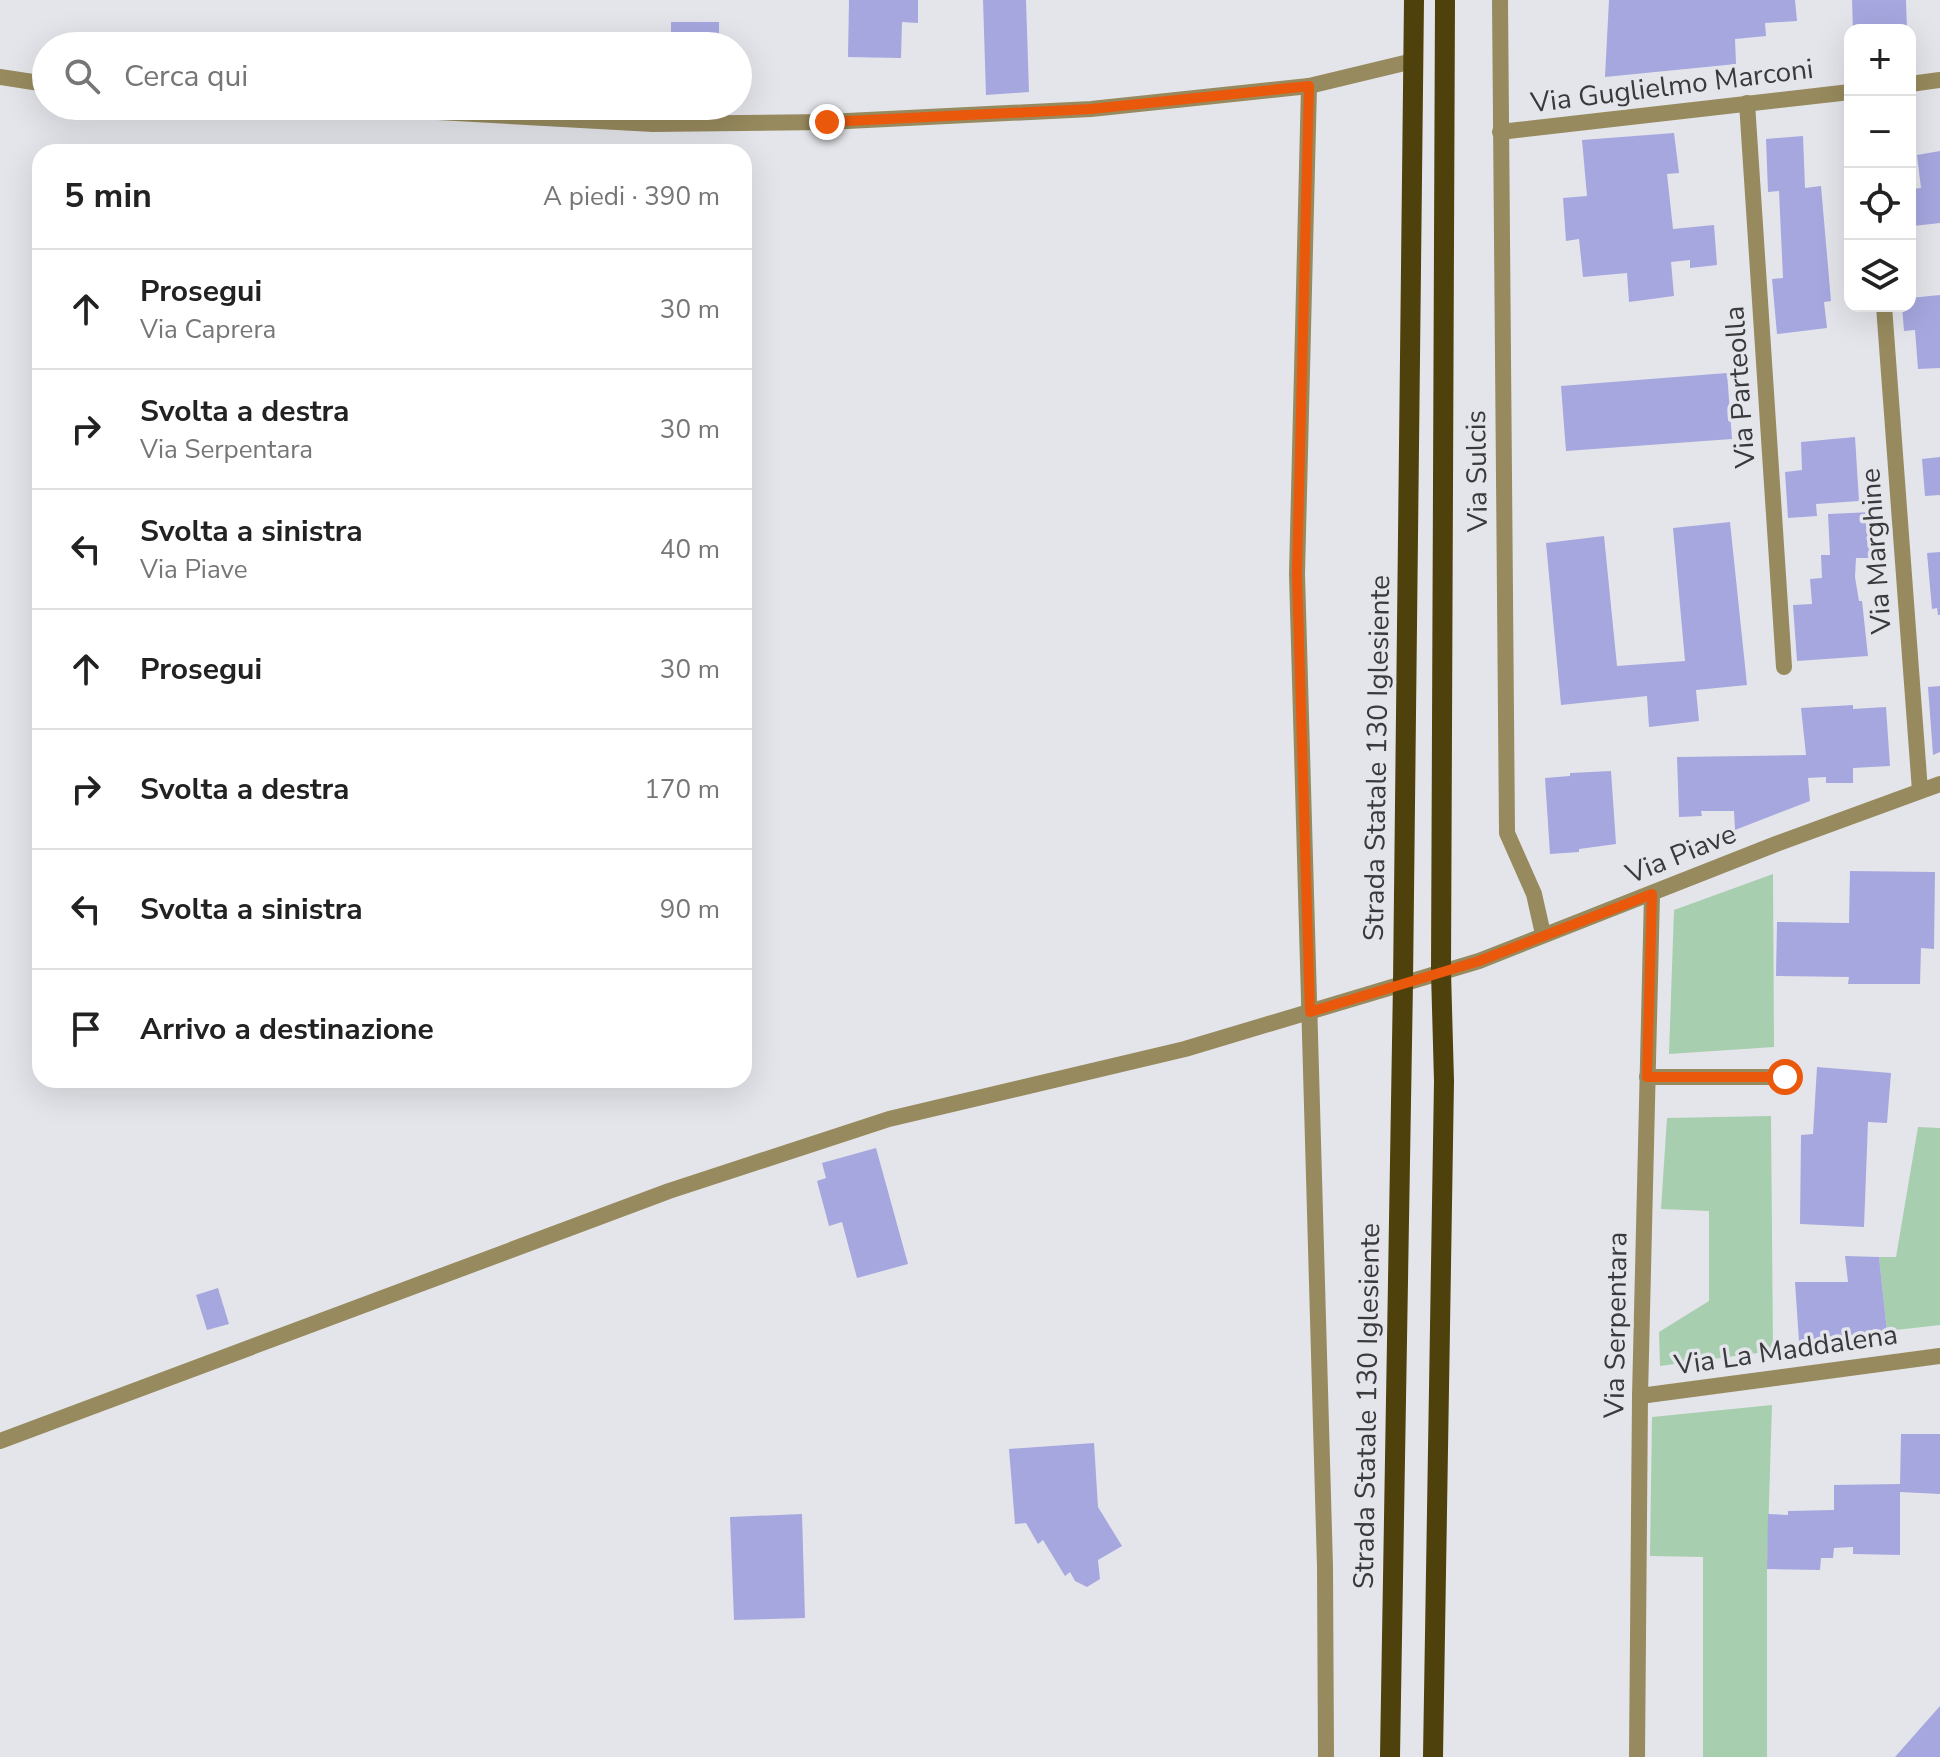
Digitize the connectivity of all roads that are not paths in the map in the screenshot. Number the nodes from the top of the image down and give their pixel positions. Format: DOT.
graph roads {
  1 [pos="1414,0"];
  2 [pos="1445,0"];
  3 [pos="1500,0"];
  4 [pos="1413,61"];
  5 [pos="0,77"];
  6 [pos="1940,80"];
  7 [pos="32,82"];
  8 [pos="1916,83"];
  9 [pos="1309,86"];
  10 [pos="1844,93"];
  11 [pos="1747,103"];
  12 [pos="581,120"];
  13 [pos="1500,132"];
  14 [pos="1884,312"];
  15 [pos="1784,667"];
  16 [pos="1940,784"];
  17 [pos="1920,791"];
  18 [pos="1652,894"];
  19 [pos="1543,934"];
  20 [pos="1441,972"];
  21 [pos="1403,983"];
  22 [pos="1310,1012"];
  23 [pos="1647,1077"];
  24 [pos="1785,1077"];
  25 [pos="1940,1356"];
  26 [pos="1640,1396"];
  27 [pos="0,1441"];
  28 [pos="1326,1757"];
  29 [pos="1390,1757"];
  30 [pos="1433,1757"];
  31 [pos="1637,1757"];
  1 -- 4 [label="main road, Strada Statale 130 Iglesiente"];
  2 -- 20 [label="main road"];
  3 -- 13 [label="street, Via Sulcis"];
  4 -- 9 [label="street"];
  4 -- 21 [label="main road, Strada Statale 130 Iglesiente"];
  5 -- 7 [label="street"];
  6 -- 8 [label="street"];
  9 -- 12 [label="street"];
  9 -- 22 [label="street"];
  10 -- 11 [label="street, Via Guglielmo Marconi"];
  11 -- 13 [label="street, Via Guglielmo Marconi"];
  11 -- 15 [label="street, Via Parteolla"];
  13 -- 19 [label="street, Via Sulcis"];
  14 -- 17 [label="street, Via Marghine"];
  16 -- 17 [label="street, Via Piave"];
  17 -- 18 [label="street, Via Piave"];
  18 -- 19 [label="street, Via Piave"];
  18 -- 23 [label="street, Via Serpentara"];
  19 -- 20 [label="street, Via Piave"];
  20 -- 21 [label="street, Via Piave"];
  20 -- 30 [label="main road"];
  21 -- 22 [label="street, Via Piave"];
  21 -- 29 [label="main road, Strada Statale 130 Iglesiente"];
  22 -- 27 [label="street, Via Piave"];
  22 -- 28 [label="street"];
  23 -- 24 [label="street"];
  23 -- 26 [label="street, Via Serpentara"];
  25 -- 26 [label="street, Via La Maddalena"];
  26 -- 31 [label="street, Via Serpentara"];
}
